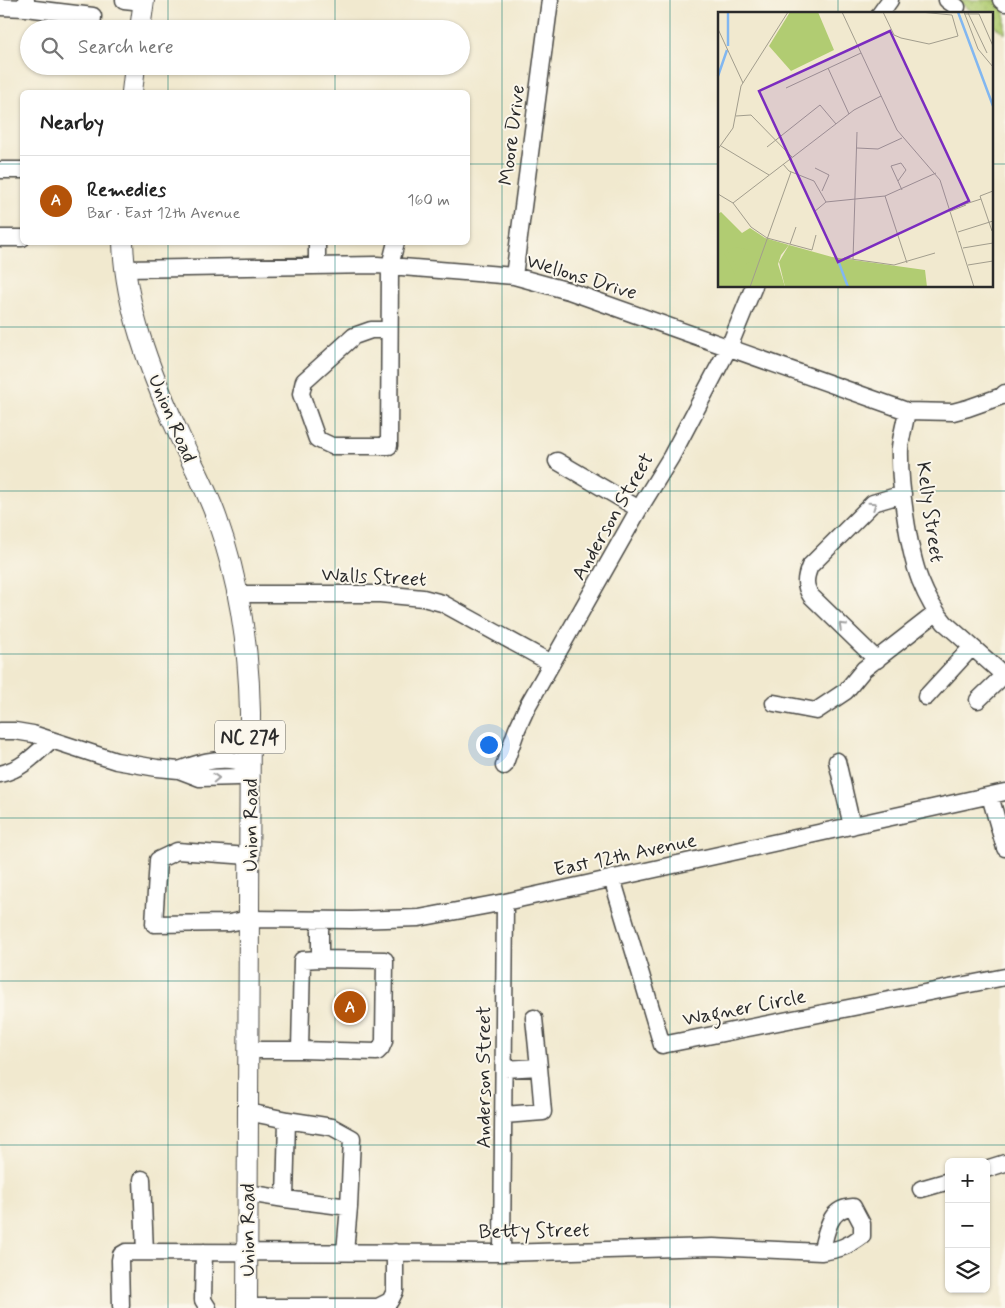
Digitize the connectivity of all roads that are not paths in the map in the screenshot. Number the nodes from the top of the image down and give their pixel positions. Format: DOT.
graph roads {
  1 [pos="124,0"];
  2 [pos="550,0"];
  3 [pos="890,0"];
  4 [pos="1001,0"];
  5 [pos="144,1"];
  6 [pos="1005,3"];
  7 [pos="26,4"];
  8 [pos="0,7"];
  9 [pos="881,12"];
  10 [pos="93,20"];
  11 [pos="141,20"];
  12 [pos="134,75"];
  13 [pos="132,90"];
  14 [pos="0,170"];
  15 [pos="20,170"];
  16 [pos="0,238"];
  17 [pos="20,238"];
  18 [pos="123,245"];
  19 [pos="318,245"];
  20 [pos="395,245"];
  21 [pos="317,266"];
  22 [pos="390,266"];
  23 [pos="126,269"];
  24 [pos="514,276"];
  25 [pos="753,288"];
  26 [pos="389,330"];
  27 [pos="728,347"];
  28 [pos="1005,392"];
  29 [pos="907,411"];
  30 [pos="557,461"];
  31 [pos="903,494"];
  32 [pos="639,509"];
  33 [pos="238,594"];
  34 [pos="936,613"];
  35 [pos="971,648"];
  36 [pos="551,663"];
  37 [pos="870,665"];
  38 [pos="1004,676"];
  39 [pos="926,697"];
  40 [pos="978,700"];
  41 [pos="774,703"];
  42 [pos="0,731"];
  43 [pos="51,740"];
  44 [pos="837,761"];
  45 [pos="250,765"];
  46 [pos="504,766"];
  47 [pos="0,774"];
  48 [pos="998,794"];
  49 [pos="852,826"];
  50 [pos="1005,848"];
  51 [pos="250,856"];
  52 [pos="612,878"];
  53 [pos="505,902"];
  54 [pos="249,919"];
  55 [pos="320,920"];
  56 [pos="320,959"];
  57 [pos="1005,977"];
  58 [pos="534,1018"];
  59 [pos="248,1050"];
  60 [pos="300,1050"];
  61 [pos="539,1067"];
  62 [pos="504,1069"];
  63 [pos="248,1112"];
  64 [pos="504,1115"];
  65 [pos="286,1120"];
  66 [pos="1005,1163"];
  67 [pos="990,1168"];
  68 [pos="142,1179"];
  69 [pos="945,1182"];
  70 [pos="921,1190"];
  71 [pos="247,1193"];
  72 [pos="285,1199"];
  73 [pos="349,1207"];
  74 [pos="145,1252"];
  75 [pos="204,1252"];
  76 [pos="247,1252"];
  77 [pos="345,1252"];
  78 [pos="395,1252"];
  79 [pos="502,1252"];
  80 [pos="821,1252"];
  81 [pos="121,1306"];
  82 [pos="208,1308"];
  83 [pos="247,1308"];
  1 -- 5 [label="street"];
  2 -- 24 [label="street, Moore Drive"];
  3 -- 9 [label="street"];
  4 -- 6 [label="street"];
  5 -- 11 [label="main road"];
  7 -- 8 [label="street"];
  7 -- 10 [label="street"];
  12 -- 13 [label="main road"];
  14 -- 15 [label="street"];
  16 -- 17 [label="street"];
  18 -- 23 [label="main road, Union Road / NC 274"];
  19 -- 21 [label="street"];
  20 -- 22 [label="street"];
  21 -- 22 [label="street, Wellons Drive"];
  21 -- 23 [label="street, Wellons Drive"];
  22 -- 24 [label="street, Wellons Drive"];
  22 -- 26 [label="street"];
  23 -- 33 [label="main road, Union Road / NC 274"];
  24 -- 27 [label="street, Wellons Drive"];
  25 -- 27 [label="street, Anderson Street"];
  26 -- 26 [label="street"];
  27 -- 29 [label="street, Wellons Drive"];
  27 -- 32 [label="street, Anderson Street"];
  28 -- 29 [label="street, Wellons Drive"];
  29 -- 31 [label="street, Kelly Street"];
  30 -- 32 [label="street"];
  31 -- 34 [label="street, Kelly Street"];
  37 -- 31 [label="street, one-way"];
  32 -- 36 [label="street, Anderson Street"];
  33 -- 36 [label="street, Walls Street"];
  33 -- 45 [label="main road, Union Road / NC 274"];
  34 -- 35 [label="street, Kelly Street"];
  34 -- 37 [label="street"];
  35 -- 38 [label="street, Kelly Street"];
  35 -- 39 [label="street"];
  36 -- 46 [label="street, Anderson Street"];
  37 -- 41 [label="street"];
  38 -- 40 [label="street"];
  42 -- 43 [label="street"];
  43 -- 45 [label="street"];
  43 -- 47 [label="street"];
  44 -- 49 [label="street"];
  45 -- 51 [label="main road, Union Road / NC 274"];
  48 -- 49 [label="street, East 12th Avenue"];
  48 -- 50 [label="street"];
  49 -- 52 [label="street, East 12th Avenue"];
  51 -- 54 [label="main road, Union Road / NC 274"];
  51 -- 54 [label="street, East 12th Avenue"];
  52 -- 53 [label="street, East 12th Avenue"];
  52 -- 57 [label="street, Wagner Circle"];
  53 -- 55 [label="street, East 12th Avenue"];
  53 -- 62 [label="street, Anderson Street"];
  54 -- 55 [label="street, East 12th Avenue"];
  54 -- 59 [label="main road, Union Road / NC 274"];
  55 -- 56 [label="street"];
  56 -- 60 [label="street"];
  56 -- 60 [label="street"];
  58 -- 61 [label="street"];
  59 -- 60 [label="street"];
  59 -- 63 [label="main road, Union Road / NC 274"];
  61 -- 62 [label="street"];
  61 -- 64 [label="street"];
  62 -- 64 [label="street, Anderson Street"];
  63 -- 65 [label="street"];
  63 -- 71 [label="main road, Union Road / NC 274"];
  64 -- 79 [label="street, Anderson Street"];
  65 -- 72 [label="street"];
  65 -- 73 [label="street"];
  66 -- 67 [label="street"];
  68 -- 74 [label="street"];
  69 -- 70 [label="street"];
  71 -- 72 [label="street"];
  71 -- 76 [label="main road, Union Road / NC 274"];
  72 -- 73 [label="street"];
  73 -- 77 [label="street"];
  74 -- 75 [label="street, Betty Street"];
  74 -- 81 [label="street, Betty Street"];
  75 -- 76 [label="street, Betty Street"];
  75 -- 82 [label="street"];
  76 -- 77 [label="street, Betty Street"];
  76 -- 83 [label="main road, Union Road / NC 274"];
  77 -- 78 [label="street, Betty Street"];
  78 -- 79 [label="street, Betty Street"];
  78 -- 83 [label="street"];
  79 -- 80 [label="street, Betty Street"];
}
